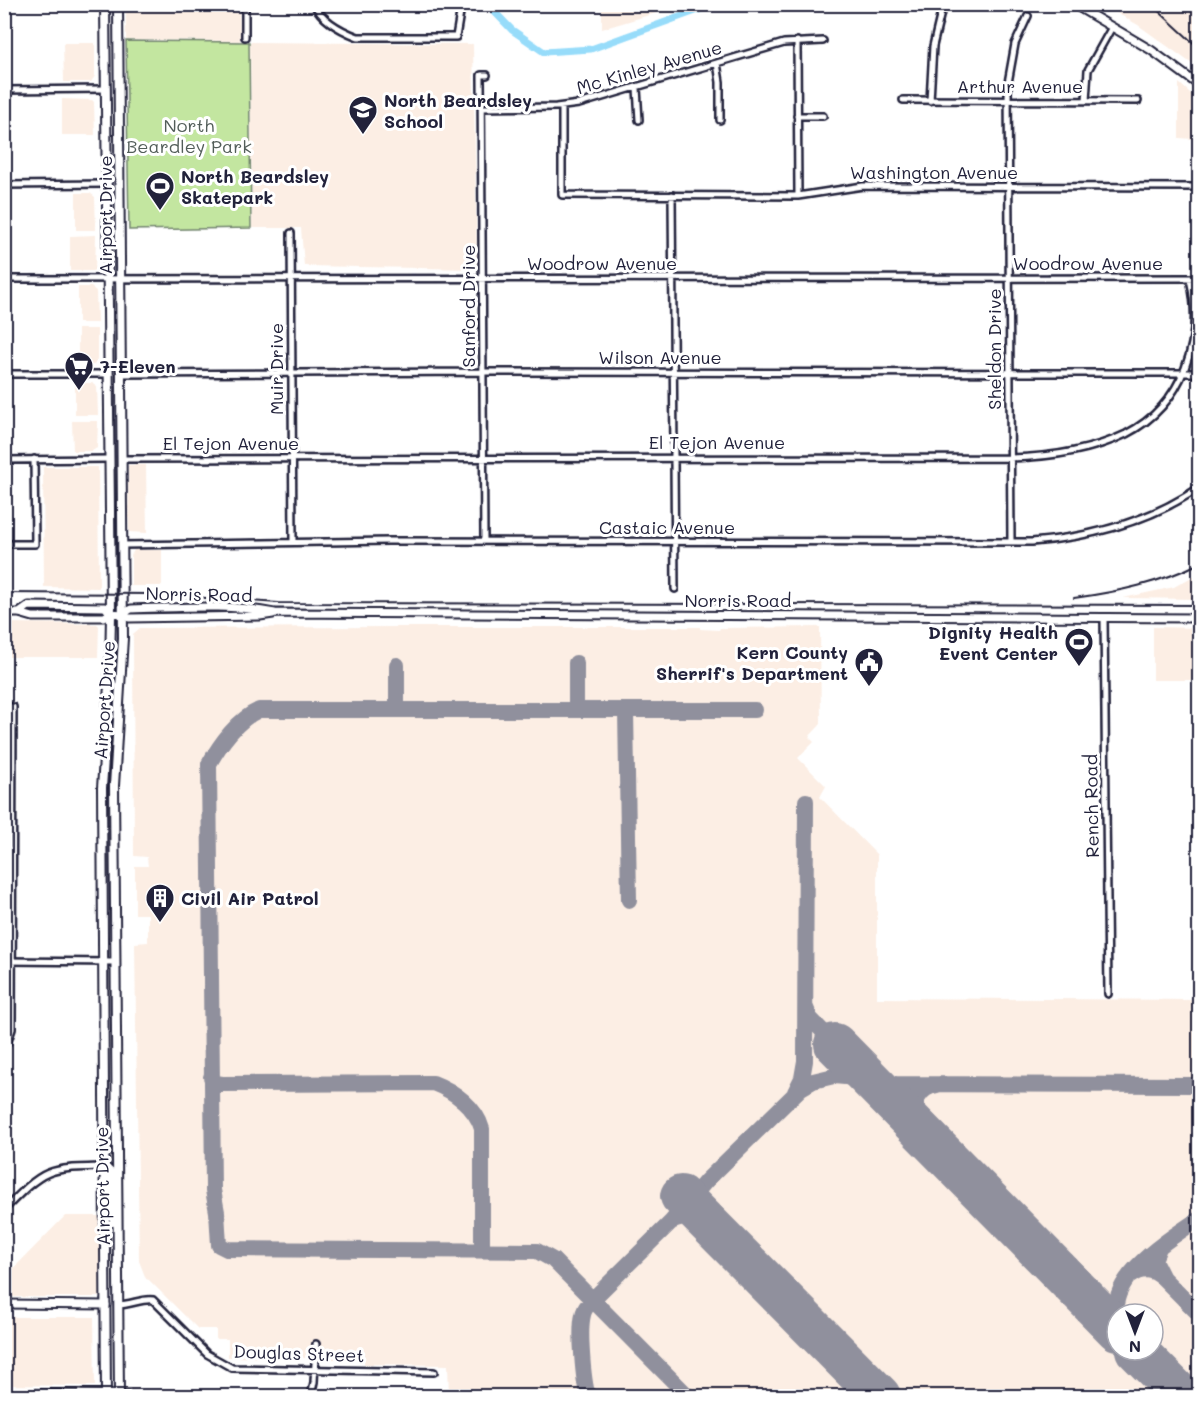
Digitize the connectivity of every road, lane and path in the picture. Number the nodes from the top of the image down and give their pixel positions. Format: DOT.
graph roads {
  1 [pos="105,4"];
  2 [pos="118,4"];
  3 [pos="245,4"];
  4 [pos="314,4"];
  5 [pos="943,4"];
  6 [pos="1073,4"];
  7 [pos="460,6"];
  8 [pos="1028,16"];
  9 [pos="1112,27"];
  10 [pos="245,38"];
  11 [pos="797,41"];
  12 [pos="823,41"];
  13 [pos="717,63"];
  14 [pos="487,75"];
  15 [pos="1200,86"];
  16 [pos="105,88"];
  17 [pos="637,88"];
  18 [pos="4,90"];
  19 [pos="903,100"];
  20 [pos="930,100"];
  21 [pos="1008,101"];
  22 [pos="1086,101"];
  23 [pos="1138,101"];
  24 [pos="562,107"];
  25 [pos="481,108"];
  26 [pos="797,116"];
  27 [pos="823,116"];
  28 [pos="639,120"];
  29 [pos="720,120"];
  30 [pos="107,184"];
  31 [pos="4,185"];
  32 [pos="1008,186"];
  33 [pos="1200,187"];
  34 [pos="672,195"];
  35 [pos="798,196"];
  36 [pos="291,233"];
  37 [pos="291,278"];
  38 [pos="482,278"];
  39 [pos="673,278"];
  40 [pos="1009,278"];
  41 [pos="1200,278"];
  42 [pos="4,279"];
  43 [pos="107,279"];
  44 [pos="120,279"];
  45 [pos="1190,279"];
  46 [pos="483,372"];
  47 [pos="674,372"];
  48 [pos="291,373"];
  49 [pos="1010,373"];
  50 [pos="1185,373"];
  51 [pos="1200,373"];
  52 [pos="4,374"];
  53 [pos="108,374"];
  54 [pos="121,374"];
  55 [pos="484,457"];
  56 [pos="292,458"];
  57 [pos="674,458"];
  58 [pos="1010,458"];
  59 [pos="34,459"];
  60 [pos="108,459"];
  61 [pos="122,459"];
  62 [pos="4,460"];
  63 [pos="1200,487"];
  64 [pos="293,542"];
  65 [pos="484,542"];
  66 [pos="675,542"];
  67 [pos="1011,542"];
  68 [pos="4,544"];
  69 [pos="123,545"];
  70 [pos="675,589"];
  71 [pos="4,613"];
  72 [pos="111,614"];
  73 [pos="123,614"];
  74 [pos="1104,617"];
  75 [pos="1200,618"];
  76 [pos="4,707"];
  77 [pos="4,961"];
  78 [pos="12,962"];
  79 [pos="103,962"];
  80 [pos="115,962"];
  81 [pos="1108,994"];
  82 [pos="4,1052"];
  83 [pos="105,1167"];
  84 [pos="4,1210"];
  85 [pos="118,1238"];
  86 [pos="4,1304"];
  87 [pos="106,1305"];
  88 [pos="118,1305"];
  89 [pos="316,1344"];
  90 [pos="315,1370"];
  91 [pos="434,1372"];
  92 [pos="4,1394"];
  93 [pos="106,1395"];
  94 [pos="119,1396"];
  95 [pos="220,1396"];
  96 [pos="311,1396"];
  1 -- 16 [label="main road, Airport Drive"];
  2 -- 44 [label="main road, Airport Drive"];
  3 -- 10 [label="street"];
  4 -- 7 [label="street"];
  5 -- 20 [label="street"];
  6 -- 9 [label="street"];
  8 -- 21 [label="street, Sheldon Drive"];
  9 -- 15 [label="street"];
  9 -- 22 [label="street"];
  11 -- 12 [label="street, Mc Kinley Avenue"];
  11 -- 13 [label="street, Mc Kinley Avenue"];
  11 -- 26 [label="street"];
  13 -- 17 [label="street, Mc Kinley Avenue"];
  13 -- 29 [label="street"];
  14 -- 25 [label="street, Sanford Drive"];
  16 -- 18 [label="street"];
  16 -- 30 [label="main road, Airport Drive"];
  17 -- 24 [label="street, Mc Kinley Avenue"];
  17 -- 28 [label="street"];
  19 -- 20 [label="street, Arthur Avenue"];
  20 -- 21 [label="street, Arthur Avenue"];
  21 -- 22 [label="street, Arthur Avenue"];
  21 -- 32 [label="street, Sheldon Drive"];
  22 -- 23 [label="street, Arthur Avenue"];
  24 -- 25 [label="street, Mc Kinley Avenue"];
  24 -- 34 [label="street, Washington Avenue"];
  25 -- 38 [label="street, Sanford Drive"];
  26 -- 27 [label="street"];
  26 -- 35 [label="street"];
  30 -- 31 [label="street"];
  30 -- 43 [label="main road, Airport Drive"];
  32 -- 33 [label="street, Washington Avenue"];
  32 -- 35 [label="street, Washington Avenue"];
  32 -- 40 [label="street, Sheldon Drive"];
  34 -- 35 [label="street, Washington Avenue"];
  34 -- 39 [label="street"];
  36 -- 37 [label="street, Muir Drive"];
  37 -- 38 [label="street, Woodrow Avenue"];
  37 -- 44 [label="street, Woodrow Avenue"];
  37 -- 48 [label="street, Muir Drive"];
  38 -- 39 [label="street, Woodrow Avenue"];
  38 -- 46 [label="street, Sanford Drive"];
  39 -- 40 [label="street, Woodrow Avenue"];
  39 -- 47 [label="street"];
  40 -- 45 [label="street, Woodrow Avenue"];
  40 -- 49 [label="street, Sheldon Drive"];
  41 -- 45 [label="street, Woodrow Avenue"];
  42 -- 43 [label="street, Woodrow Avenue"];
  43 -- 44 [label="street, Woodrow Avenue"];
  43 -- 53 [label="main road, Airport Drive"];
  44 -- 54 [label="main road, Airport Drive"];
  45 -- 50 [label="street, El Tejon Avenue"];
  46 -- 47 [label="street, Wilson Avenue"];
  46 -- 48 [label="street, Wilson Avenue"];
  46 -- 55 [label="street, Sanford Drive"];
  47 -- 49 [label="street, Wilson Avenue"];
  47 -- 57 [label="street"];
  48 -- 54 [label="street, Wilson Avenue"];
  48 -- 56 [label="street, Muir Drive"];
  49 -- 50 [label="street, Wilson Avenue"];
  49 -- 58 [label="street, Sheldon Drive"];
  50 -- 51 [label="street, Wilson Avenue"];
  50 -- 58 [label="street, El Tejon Avenue"];
  52 -- 53 [label="street"];
  53 -- 60 [label="main road, Airport Drive"];
  54 -- 61 [label="main road, Airport Drive"];
  55 -- 56 [label="street, El Tejon Avenue"];
  55 -- 57 [label="street, El Tejon Avenue"];
  55 -- 65 [label="street, Sanford Drive"];
  56 -- 61 [label="street, El Tejon Avenue"];
  56 -- 64 [label="street, Muir Drive"];
  57 -- 58 [label="street, El Tejon Avenue"];
  57 -- 66 [label="street"];
  58 -- 67 [label="street, Sheldon Drive"];
  59 -- 60 [label="street"];
  59 -- 62 [label="street"];
  59 -- 68 [label="street"];
  60 -- 72 [label="main road, Airport Drive"];
  61 -- 69 [label="main road, Airport Drive"];
  63 -- 67 [label="street, Castaic Avenue"];
  64 -- 65 [label="street, Castaic Avenue"];
  64 -- 69 [label="street, Castaic Avenue"];
  65 -- 66 [label="street, Castaic Avenue"];
  66 -- 67 [label="street, Castaic Avenue"];
  66 -- 70 [label="street"];
  69 -- 73 [label="main road, Airport Drive"];
  71 -- 72 [label="street, Norris Road"];
  72 -- 73 [label="street, Norris Road"];
  72 -- 79 [label="main road, Airport Drive"];
  73 -- 74 [label="street, Norris Road"];
  73 -- 80 [label="main road, Airport Drive"];
  74 -- 75 [label="street, Norris Road"];
  74 -- 81 [label="street, Rench Road"];
  76 -- 78 [label="street"];
  77 -- 78 [label="street"];
  78 -- 79 [label="street"];
  78 -- 82 [label="street"];
  79 -- 80 [label="street"];
  79 -- 83 [label="main road, Airport Drive"];
  80 -- 85 [label="main road, Airport Drive"];
  83 -- 84 [label="street"];
  83 -- 85 [label="main road"];
  83 -- 87 [label="main road, Airport Drive"];
  85 -- 88 [label="main road, Airport Drive"];
  86 -- 87 [label="street"];
  87 -- 93 [label="main road, Airport Drive"];
  88 -- 90 [label="street, Douglas Street"];
  88 -- 94 [label="main road, Airport Drive"];
  89 -- 90 [label="street"];
  90 -- 91 [label="street, Douglas Street"];
  90 -- 96 [label="street"];
  92 -- 93 [label="main road"];
  93 -- 94 [label="main road"];
  94 -- 95 [label="street"];
}
